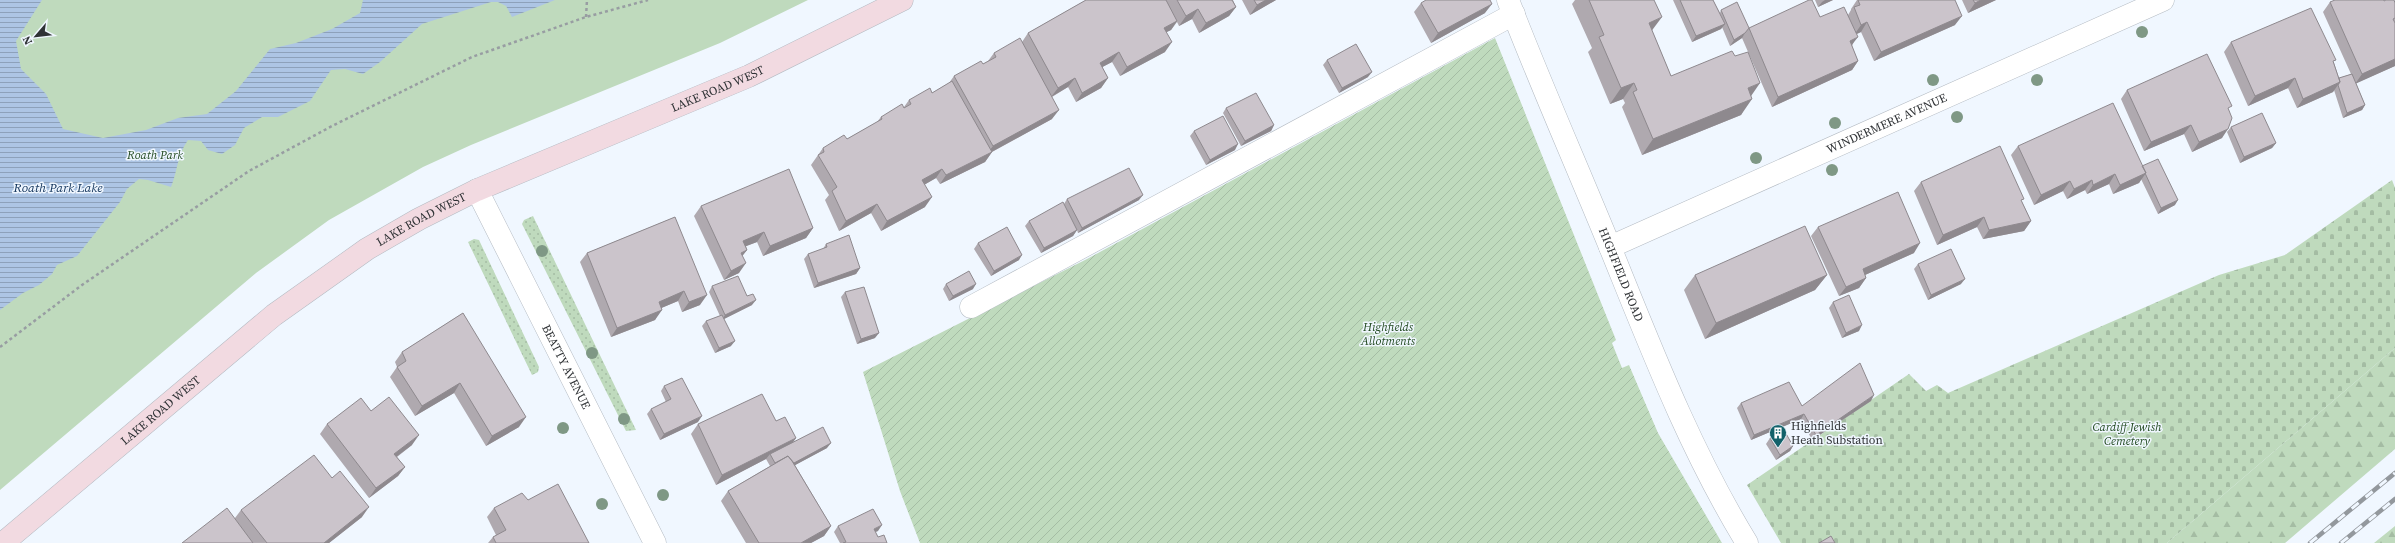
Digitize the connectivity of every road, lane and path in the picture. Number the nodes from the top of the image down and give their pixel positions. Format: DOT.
graph roads {
  1 [pos="587,0"];
  2 [pos="648,0"];
  3 [pos="902,0"];
  4 [pos="2163,0"];
  5 [pos="1511,7"];
  6 [pos="586,17"];
  7 [pos="477,190"];
  8 [pos="1610,247"];
  9 [pos="971,307"];
  10 [pos="0,347"];
  11 [pos="13,540"];
  12 [pos="655,543"];
  13 [pos="1747,543"];
  1 -- 6 [label="path"];
  2 -- 6 [label="path"];
  3 -- 7 [label="street, LAKE ROAD WEST"];
  4 -- 8 [label="street, WINDERMERE AVENUE"];
  5 -- 8 [label="street, HIGHFIELD ROAD"];
  5 -- 9 [label="street"];
  6 -- 10 [label="path"];
  7 -- 11 [label="street, LAKE ROAD WEST"];
  7 -- 12 [label="street, BEATTY AVENUE"];
  8 -- 13 [label="street, HIGHFIELD ROAD"];
}
